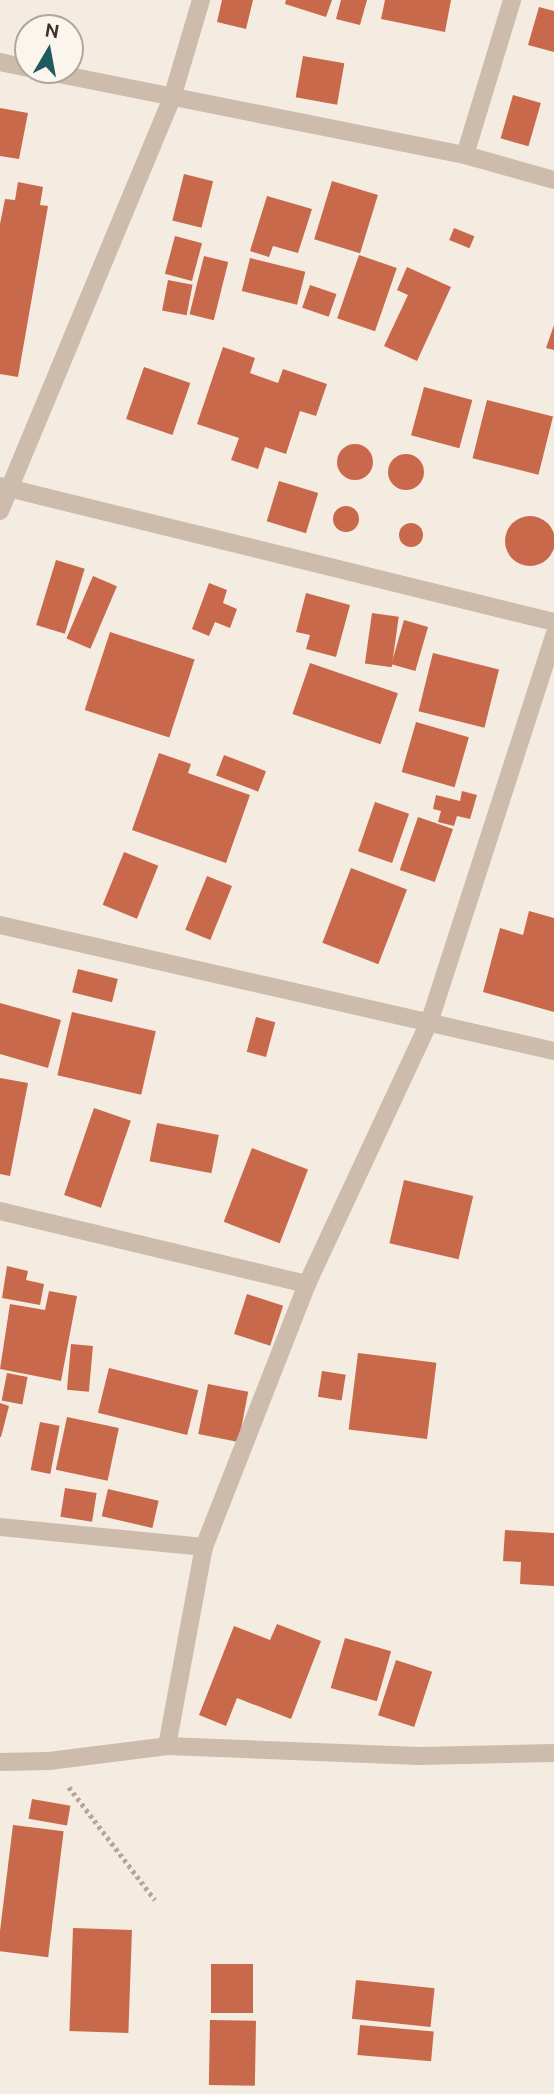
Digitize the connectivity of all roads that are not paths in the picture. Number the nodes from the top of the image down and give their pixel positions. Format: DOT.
graph roads {
  1 [pos="201,0"];
  2 [pos="512,0"];
  3 [pos="84,79"];
  4 [pos="172,98"];
  5 [pos="465,155"];
  6 [pos="554,180"];
  7 [pos="4,487"];
  8 [pos="0,511"];
  9 [pos="554,622"];
  10 [pos="554,635"];
  11 [pos="0,925"];
  12 [pos="430,1020"];
  13 [pos="554,1051"];
  14 [pos="0,1211"];
  15 [pos="307,1284"];
  16 [pos="0,1527"];
  17 [pos="204,1547"];
  18 [pos="167,1746"];
  19 [pos="554,1752"];
  20 [pos="0,1762"];
  1 -- 4 [label="street"];
  2 -- 5 [label="street"];
  3 -- 4 [label="street"];
  4 -- 5 [label="street"];
  4 -- 7 [label="street"];
  5 -- 6 [label="street"];
  7 -- 8 [label="street"];
  7 -- 9 [label="street"];
  10 -- 12 [label="street"];
  11 -- 12 [label="street"];
  12 -- 13 [label="street"];
  12 -- 15 [label="street"];
  14 -- 15 [label="street"];
  15 -- 17 [label="street"];
  16 -- 17 [label="street"];
  17 -- 18 [label="street"];
  18 -- 19 [label="street"];
  18 -- 20 [label="street"];
}
